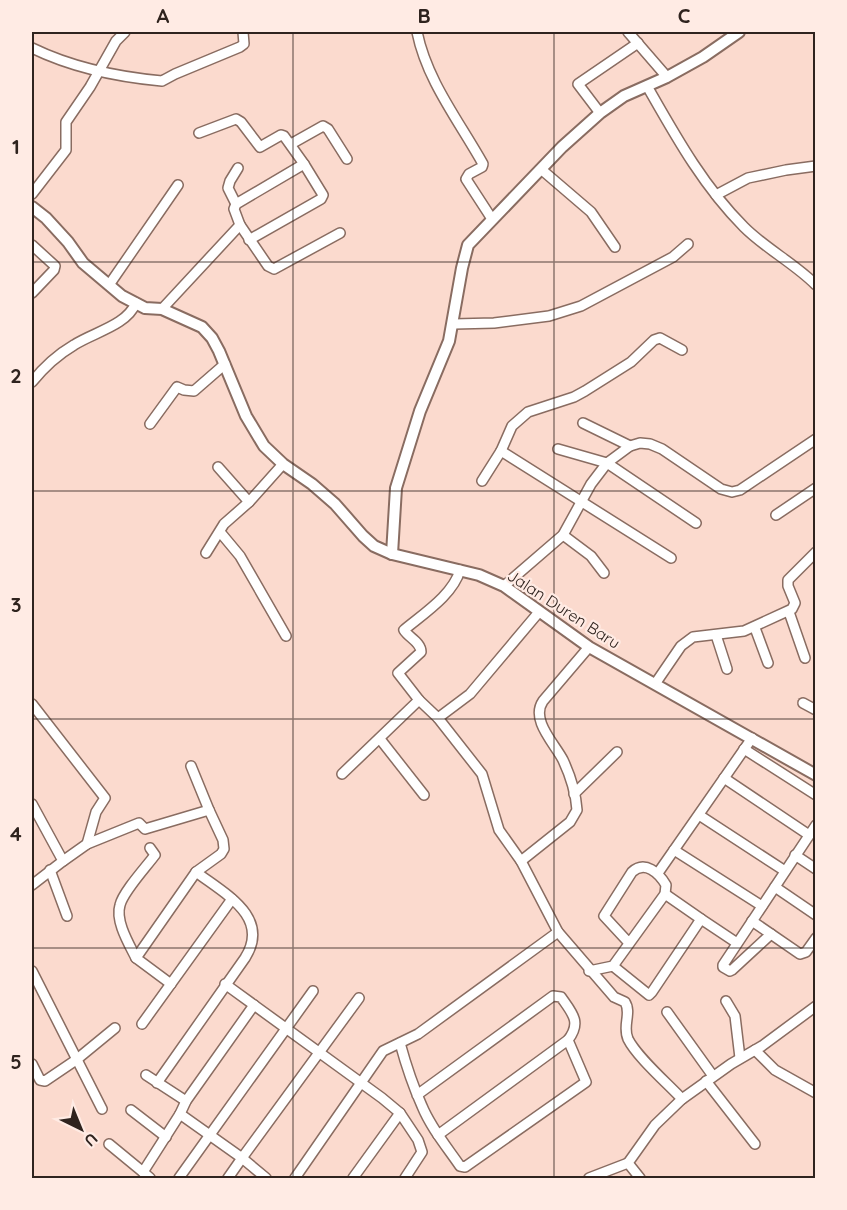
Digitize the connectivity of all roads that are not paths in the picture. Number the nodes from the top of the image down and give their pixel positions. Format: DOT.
graph roads {
  1 [pos="125,32"];
  2 [pos="243,32"];
  3 [pos="417,32"];
  4 [pos="628,32"];
  5 [pos="739,32"];
  6 [pos="638,43"];
  7 [pos="32,48"];
  8 [pos="99,70"];
  9 [pos="667,77"];
  10 [pos="647,86"];
  11 [pos="600,114"];
  12 [pos="199,133"];
  13 [pos="291,144"];
  14 [pos="347,159"];
  15 [pos="304,164"];
  16 [pos="816,166"];
  17 [pos="238,168"];
  18 [pos="542,170"];
  19 [pos="178,186"];
  20 [pos="32,194"];
  21 [pos="716,195"];
  22 [pos="236,204"];
  23 [pos="32,207"];
  24 [pos="492,219"];
  25 [pos="240,225"];
  26 [pos="340,233"];
  27 [pos="249,240"];
  28 [pos="688,244"];
  29 [pos="32,245"];
  30 [pos="615,247"];
  31 [pos="109,285"];
  32 [pos="816,285"];
  33 [pos="32,293"];
  34 [pos="136,303"];
  35 [pos="162,309"];
  36 [pos="454,324"];
  37 [pos="682,350"];
  38 [pos="225,364"];
  39 [pos="32,382"];
  40 [pos="583,423"];
  41 [pos="150,424"];
  42 [pos="816,439"];
  43 [pos="630,446"];
  44 [pos="558,449"];
  45 [pos="501,451"];
  46 [pos="607,463"];
  47 [pos="283,465"];
  48 [pos="218,467"];
  49 [pos="482,481"];
  50 [pos="816,488"];
  51 [pos="249,502"];
  52 [pos="582,502"];
  53 [pos="776,515"];
  54 [pos="696,522"];
  55 [pos="566,531"];
  56 [pos="220,532"];
  57 [pos="816,552"];
  58 [pos="206,553"];
  59 [pos="392,554"];
  60 [pos="671,558"];
  61 [pos="460,570"];
  62 [pos="604,573"];
  63 [pos="504,586"];
  64 [pos="539,612"];
  65 [pos="789,612"];
  66 [pos="755,628"];
  67 [pos="716,635"];
  68 [pos="286,636"];
  69 [pos="589,647"];
  70 [pos="805,658"];
  71 [pos="768,663"];
  72 [pos="728,669"];
  73 [pos="655,684"];
  74 [pos="419,700"];
  75 [pos="803,703"];
  76 [pos="32,704"];
  77 [pos="816,710"];
  78 [pos="438,718"];
  79 [pos="380,738"];
  80 [pos="752,738"];
  81 [pos="744,749"];
  82 [pos="617,752"];
  83 [pos="192,766"];
  84 [pos="342,774"];
  85 [pos="816,775"];
  86 [pos="724,778"];
  87 [pos="574,794"];
  88 [pos="424,795"];
  89 [pos="816,795"];
  90 [pos="32,804"];
  91 [pos="209,810"];
  92 [pos="699,815"];
  93 [pos="816,825"];
  94 [pos="809,835"];
  95 [pos="87,844"];
  96 [pos="150,848"];
  97 [pos="674,850"];
  98 [pos="795,855"];
  99 [pos="63,861"];
  100 [pos="521,861"];
  101 [pos="816,869"];
  102 [pos="50,870"];
  103 [pos="785,871"];
  104 [pos="196,872"];
  105 [pos="658,873"];
  106 [pos="32,885"];
  107 [pos="775,887"];
  108 [pos="665,894"];
  109 [pos="232,899"];
  110 [pos="762,906"];
  111 [pos="816,915"];
  112 [pos="67,916"];
  113 [pos="701,919"];
  114 [pos="752,921"];
  115 [pos="558,932"];
  116 [pos="771,934"];
  117 [pos="816,938"];
  118 [pos="629,943"];
  119 [pos="737,943"];
  120 [pos="136,958"];
  121 [pos="613,966"];
  122 [pos="32,971"];
  123 [pos="590,971"];
  124 [pos="171,984"];
  125 [pos="225,984"];
  126 [pos="313,991"];
  127 [pos="359,998"];
  128 [pos="726,1001"];
  129 [pos="254,1005"];
  130 [pos="816,1006"];
  131 [pos="667,1012"];
  132 [pos="142,1024"];
  133 [pos="285,1027"];
  134 [pos="115,1028"];
  135 [pos="568,1040"];
  136 [pos="397,1045"];
  137 [pos="755,1050"];
  138 [pos="319,1052"];
  139 [pos="740,1058"];
  140 [pos="76,1060"];
  141 [pos="32,1064"];
  142 [pos="146,1076"];
  143 [pos="710,1079"];
  144 [pos="363,1082"];
  145 [pos="158,1083"];
  146 [pos="816,1094"];
  147 [pos="417,1095"];
  148 [pos="682,1099"];
  149 [pos="186,1101"];
  150 [pos="102,1109"];
  151 [pos="131,1110"];
  152 [pos="400,1113"];
  153 [pos="180,1114"];
  154 [pos="211,1134"];
  155 [pos="438,1135"];
  156 [pos="166,1137"];
  157 [pos="109,1144"];
  158 [pos="755,1144"];
  159 [pos="242,1158"];
  160 [pos="628,1163"];
  161 [pos="147,1175"];
  162 [pos="179,1179"];
  163 [pos="228,1179"];
  164 [pos="266,1179"];
  165 [pos="295,1179"];
  166 [pos="353,1179"];
  167 [pos="405,1179"];
  168 [pos="589,1179"];
  169 [pos="640,1179"];
  1 -- 8 [label="street"];
  2 -- 8 [label="street"];
  3 -- 24 [label="street"];
  4 -- 6 [label="street"];
  5 -- 9 [label="street"];
  6 -- 9 [label="street"];
  6 -- 11 [label="street"];
  7 -- 8 [label="street"];
  8 -- 20 [label="street"];
  9 -- 10 [label="street"];
  10 -- 11 [label="street"];
  10 -- 21 [label="street"];
  11 -- 18 [label="street"];
  12 -- 13 [label="street"];
  13 -- 14 [label="street"];
  13 -- 15 [label="street"];
  15 -- 22 [label="street"];
  15 -- 27 [label="street"];
  16 -- 21 [label="street"];
  17 -- 22 [label="street"];
  18 -- 24 [label="street"];
  18 -- 30 [label="street"];
  19 -- 31 [label="street"];
  21 -- 32 [label="street"];
  22 -- 25 [label="street"];
  23 -- 31 [label="street, Jalan Duren Baru"];
  24 -- 36 [label="street"];
  25 -- 27 [label="street"];
  25 -- 35 [label="street"];
  26 -- 27 [label="street"];
  28 -- 36 [label="street"];
  29 -- 33 [label="street"];
  31 -- 34 [label="street, Jalan Duren Baru"];
  34 -- 35 [label="street, Jalan Duren Baru"];
  34 -- 39 [label="street"];
  35 -- 38 [label="street, Jalan Duren Baru"];
  36 -- 59 [label="street"];
  37 -- 45 [label="street"];
  38 -- 41 [label="street"];
  38 -- 47 [label="street, Jalan Duren Baru"];
  40 -- 43 [label="street"];
  42 -- 43 [label="street"];
  43 -- 46 [label="street"];
  44 -- 46 [label="street"];
  45 -- 49 [label="street"];
  45 -- 52 [label="street"];
  46 -- 52 [label="street"];
  46 -- 54 [label="street"];
  47 -- 51 [label="street"];
  47 -- 59 [label="street, Jalan Duren Baru"];
  48 -- 51 [label="street"];
  50 -- 53 [label="street"];
  51 -- 56 [label="street"];
  52 -- 55 [label="street"];
  52 -- 60 [label="street"];
  55 -- 62 [label="street"];
  55 -- 63 [label="street"];
  56 -- 58 [label="street"];
  56 -- 68 [label="street"];
  57 -- 65 [label="street"];
  59 -- 61 [label="street, Jalan Duren Baru"];
  61 -- 63 [label="street, Jalan Duren Baru"];
  61 -- 74 [label="street"];
  63 -- 64 [label="street, Jalan Duren Baru"];
  64 -- 69 [label="street, Jalan Duren Baru"];
  64 -- 78 [label="street"];
  65 -- 66 [label="street"];
  65 -- 70 [label="street"];
  66 -- 67 [label="street"];
  66 -- 71 [label="street"];
  67 -- 72 [label="street"];
  67 -- 73 [label="street"];
  69 -- 73 [label="street, Jalan Duren Baru"];
  69 -- 87 [label="street"];
  73 -- 80 [label="street, Jalan Duren Baru"];
  74 -- 78 [label="street"];
  74 -- 79 [label="street"];
  75 -- 77 [label="street"];
  76 -- 95 [label="street"];
  78 -- 100 [label="street"];
  79 -- 84 [label="street"];
  79 -- 88 [label="street"];
  80 -- 81 [label="street"];
  80 -- 85 [label="street, Jalan Duren Baru"];
  81 -- 86 [label="street"];
  81 -- 89 [label="street"];
  82 -- 87 [label="street"];
  83 -- 91 [label="street"];
  86 -- 92 [label="street"];
  86 -- 94 [label="street"];
  87 -- 100 [label="street"];
  90 -- 99 [label="street"];
  91 -- 95 [label="street"];
  91 -- 104 [label="street"];
  92 -- 97 [label="street"];
  92 -- 103 [label="street"];
  93 -- 94 [label="street"];
  94 -- 98 [label="street"];
  95 -- 99 [label="street"];
  96 -- 120 [label="street"];
  97 -- 105 [label="street"];
  97 -- 110 [label="street"];
  98 -- 101 [label="street"];
  98 -- 103 [label="street"];
  99 -- 102 [label="street"];
  100 -- 115 [label="street"];
  102 -- 106 [label="street"];
  102 -- 112 [label="street"];
  103 -- 107 [label="street"];
  104 -- 109 [label="street"];
  104 -- 120 [label="street"];
  105 -- 108 [label="street"];
  105 -- 118 [label="street"];
  107 -- 110 [label="street"];
  107 -- 111 [label="street"];
  108 -- 113 [label="street"];
  108 -- 118 [label="street"];
  109 -- 124 [label="street"];
  109 -- 125 [label="street"];
  110 -- 114 [label="street"];
  113 -- 119 [label="street"];
  113 -- 121 [label="street"];
  114 -- 116 [label="street"];
  114 -- 119 [label="street"];
  115 -- 123 [label="street"];
  115 -- 136 [label="street"];
  116 -- 117 [label="street"];
  116 -- 119 [label="street"];
  118 -- 121 [label="street"];
  120 -- 124 [label="street"];
  121 -- 123 [label="street"];
  122 -- 140 [label="street"];
  123 -- 148 [label="street"];
  124 -- 132 [label="street"];
  125 -- 129 [label="street"];
  125 -- 145 [label="street"];
  126 -- 133 [label="street"];
  127 -- 138 [label="street"];
  128 -- 139 [label="street"];
  129 -- 133 [label="street"];
  129 -- 149 [label="street"];
  130 -- 137 [label="street"];
  131 -- 143 [label="street"];
  133 -- 138 [label="street"];
  133 -- 154 [label="street"];
  134 -- 140 [label="street"];
  135 -- 147 [label="street"];
  135 -- 155 [label="street"];
  135 -- 155 [label="street"];
  136 -- 144 [label="street"];
  136 -- 147 [label="street"];
  137 -- 139 [label="street"];
  137 -- 146 [label="street"];
  138 -- 144 [label="street"];
  138 -- 159 [label="street"];
  139 -- 143 [label="street"];
  140 -- 141 [label="street"];
  140 -- 150 [label="street"];
  142 -- 145 [label="street"];
  143 -- 148 [label="street"];
  143 -- 158 [label="street"];
  144 -- 152 [label="street"];
  144 -- 165 [label="street"];
  145 -- 149 [label="street"];
  147 -- 155 [label="street"];
  148 -- 160 [label="street"];
  149 -- 153 [label="street"];
  151 -- 156 [label="street"];
  152 -- 166 [label="street"];
  152 -- 167 [label="street"];
  153 -- 154 [label="street"];
  153 -- 156 [label="street"];
  154 -- 159 [label="street"];
  154 -- 162 [label="street"];
  156 -- 161 [label="street"];
  157 -- 161 [label="street"];
  159 -- 163 [label="street"];
  159 -- 164 [label="street"];
  160 -- 168 [label="street"];
  160 -- 169 [label="street"];
}
